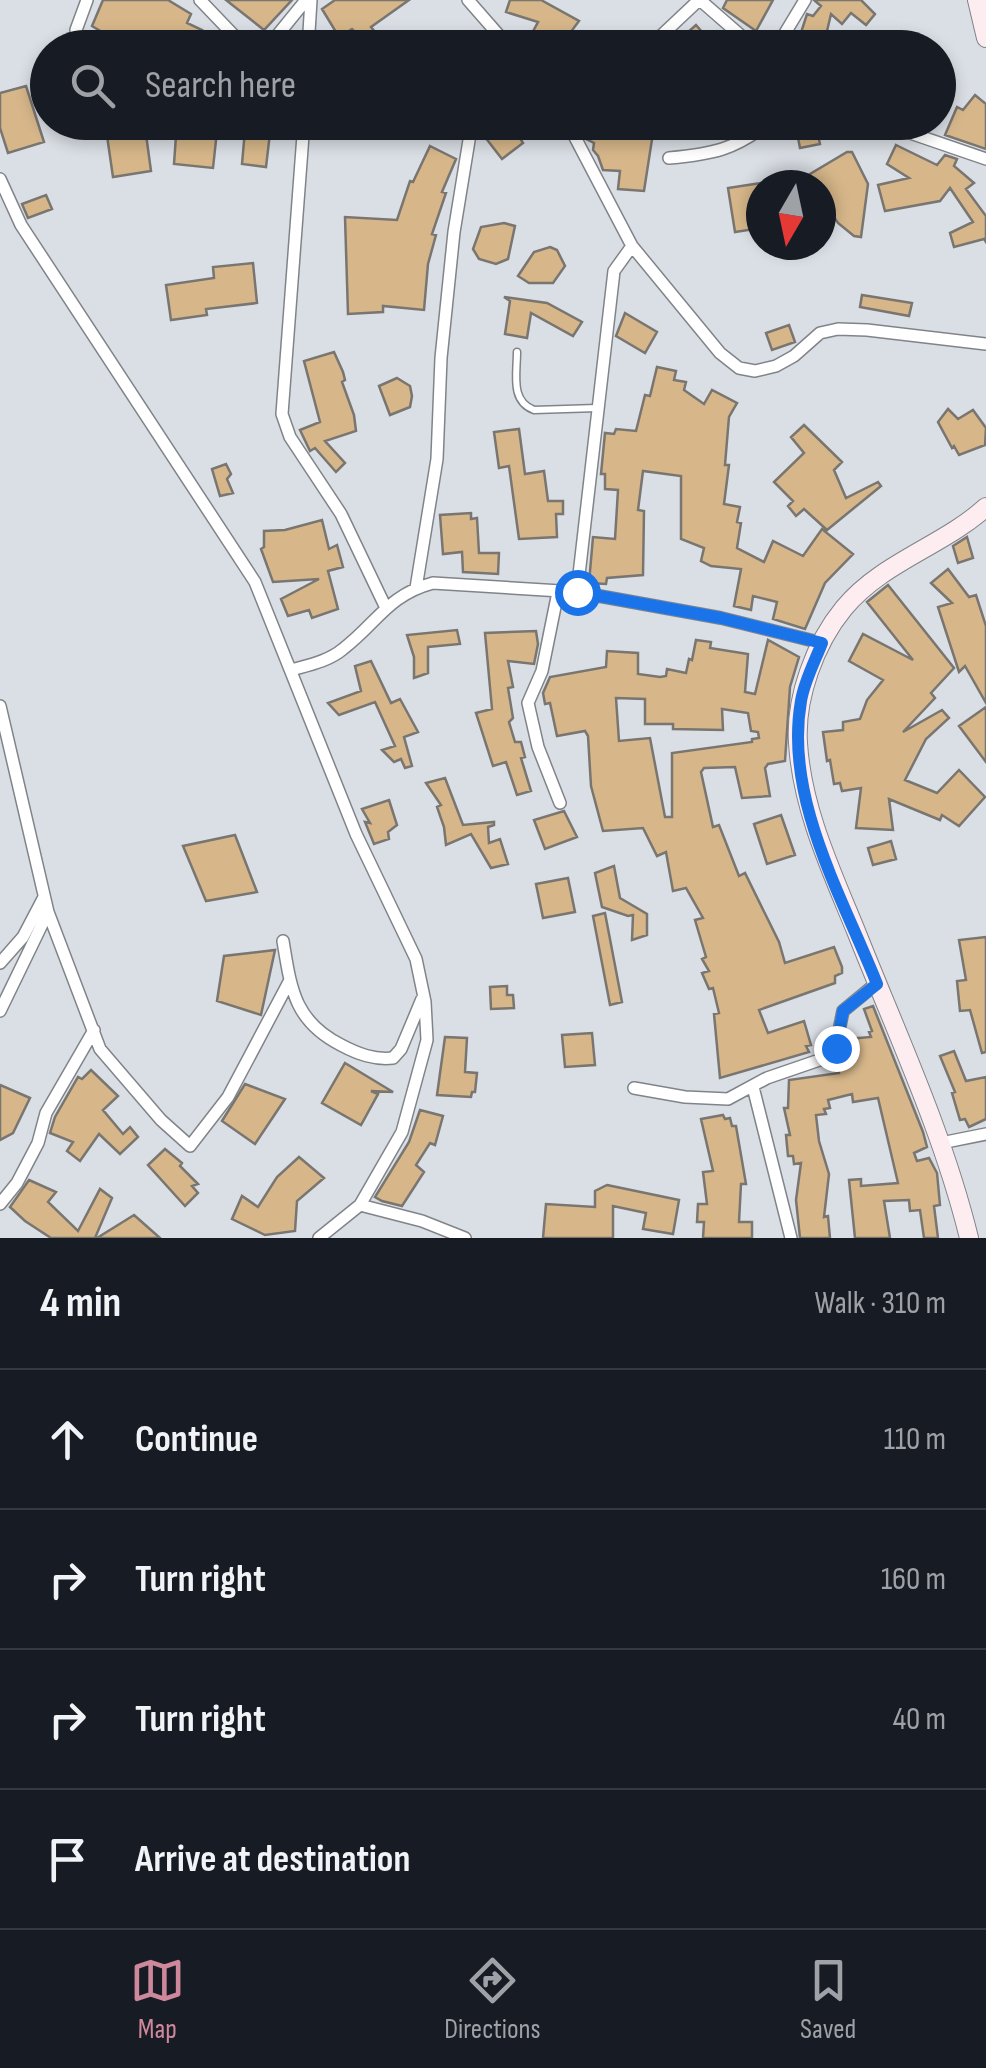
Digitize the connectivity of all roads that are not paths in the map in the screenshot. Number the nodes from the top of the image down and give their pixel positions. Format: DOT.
graph roads {
  1 [pos="88,0"];
  2 [pos="200,0"];
  3 [pos="308,0"];
  4 [pos="468,0"];
  5 [pos="699,0"];
  6 [pos="805,0"];
  7 [pos="977,0"];
  8 [pos="76,30"];
  9 [pos="229,30"];
  10 [pos="282,30"];
  11 [pos="308,30"];
  12 [pos="494,30"];
  13 [pos="667,30"];
  14 [pos="735,30"];
  15 [pos="787,30"];
  16 [pos="986,38"];
  17 [pos="303,140"];
  18 [pos="469,140"];
  19 [pos="576,140"];
  20 [pos="744,140"];
  21 [pos="932,140"];
  22 [pos="669,158"];
  23 [pos="986,158"];
  24 [pos="0,178"];
  25 [pos="632,246"];
  26 [pos="986,344"];
  27 [pos="517,352"];
  28 [pos="597,408"];
  29 [pos="986,507"];
  30 [pos="416,588"];
  31 [pos="558,592"];
  32 [pos="577,592"];
  33 [pos="385,606"];
  34 [pos="822,643"];
  35 [pos="291,670"];
  36 [pos="0,706"];
  37 [pos="560,803"];
  38 [pos="44,897"];
  39 [pos="48,912"];
  40 [pos="283,941"];
  41 [pos="0,963"];
  42 [pos="290,980"];
  43 [pos="877,984"];
  44 [pos="424,994"];
  45 [pos="0,1010"];
  46 [pos="94,1030"];
  47 [pos="752,1087"];
  48 [pos="634,1088"];
  49 [pos="986,1134"];
  50 [pos="940,1143"];
  51 [pos="0,1204"];
  52 [pos="360,1204"];
  53 [pos="319,1238"];
  54 [pos="465,1238"];
  55 [pos="791,1238"];
  56 [pos="969,1238"];
  1 -- 8 [label="street"];
  2 -- 9 [label="street"];
  3 -- 10 [label="street"];
  3 -- 11 [label="street"];
  4 -- 12 [label="street"];
  5 -- 13 [label="street"];
  5 -- 14 [label="street"];
  6 -- 15 [label="street"];
  7 -- 16 [label="main road"];
  17 -- 33 [label="street"];
  18 -- 30 [label="street"];
  19 -- 25 [label="street"];
  20 -- 22 [label="street"];
  21 -- 23 [label="street"];
  24 -- 35 [label="street"];
  25 -- 26 [label="street"];
  25 -- 28 [label="street"];
  27 -- 28 [label="lane"];
  28 -- 32 [label="street"];
  29 -- 34 [label="main road"];
  30 -- 31 [label="street"];
  30 -- 33 [label="street"];
  31 -- 32 [label="street"];
  31 -- 37 [label="street"];
  32 -- 34 [label="street"];
  33 -- 35 [label="street"];
  34 -- 43 [label="main road"];
  35 -- 44 [label="street"];
  36 -- 38 [label="street"];
  38 -- 39 [label="street"];
  38 -- 41 [label="street"];
  39 -- 45 [label="street"];
  39 -- 46 [label="street"];
  40 -- 42 [label="street"];
  42 -- 44 [label="street"];
  42 -- 46 [label="street"];
  43 -- 47 [label="street"];
  43 -- 50 [label="main road"];
  44 -- 52 [label="street"];
  46 -- 51 [label="street"];
  47 -- 48 [label="street"];
  47 -- 55 [label="street"];
  49 -- 50 [label="street"];
  50 -- 56 [label="main road"];
  52 -- 53 [label="street"];
  52 -- 54 [label="street"];
}
